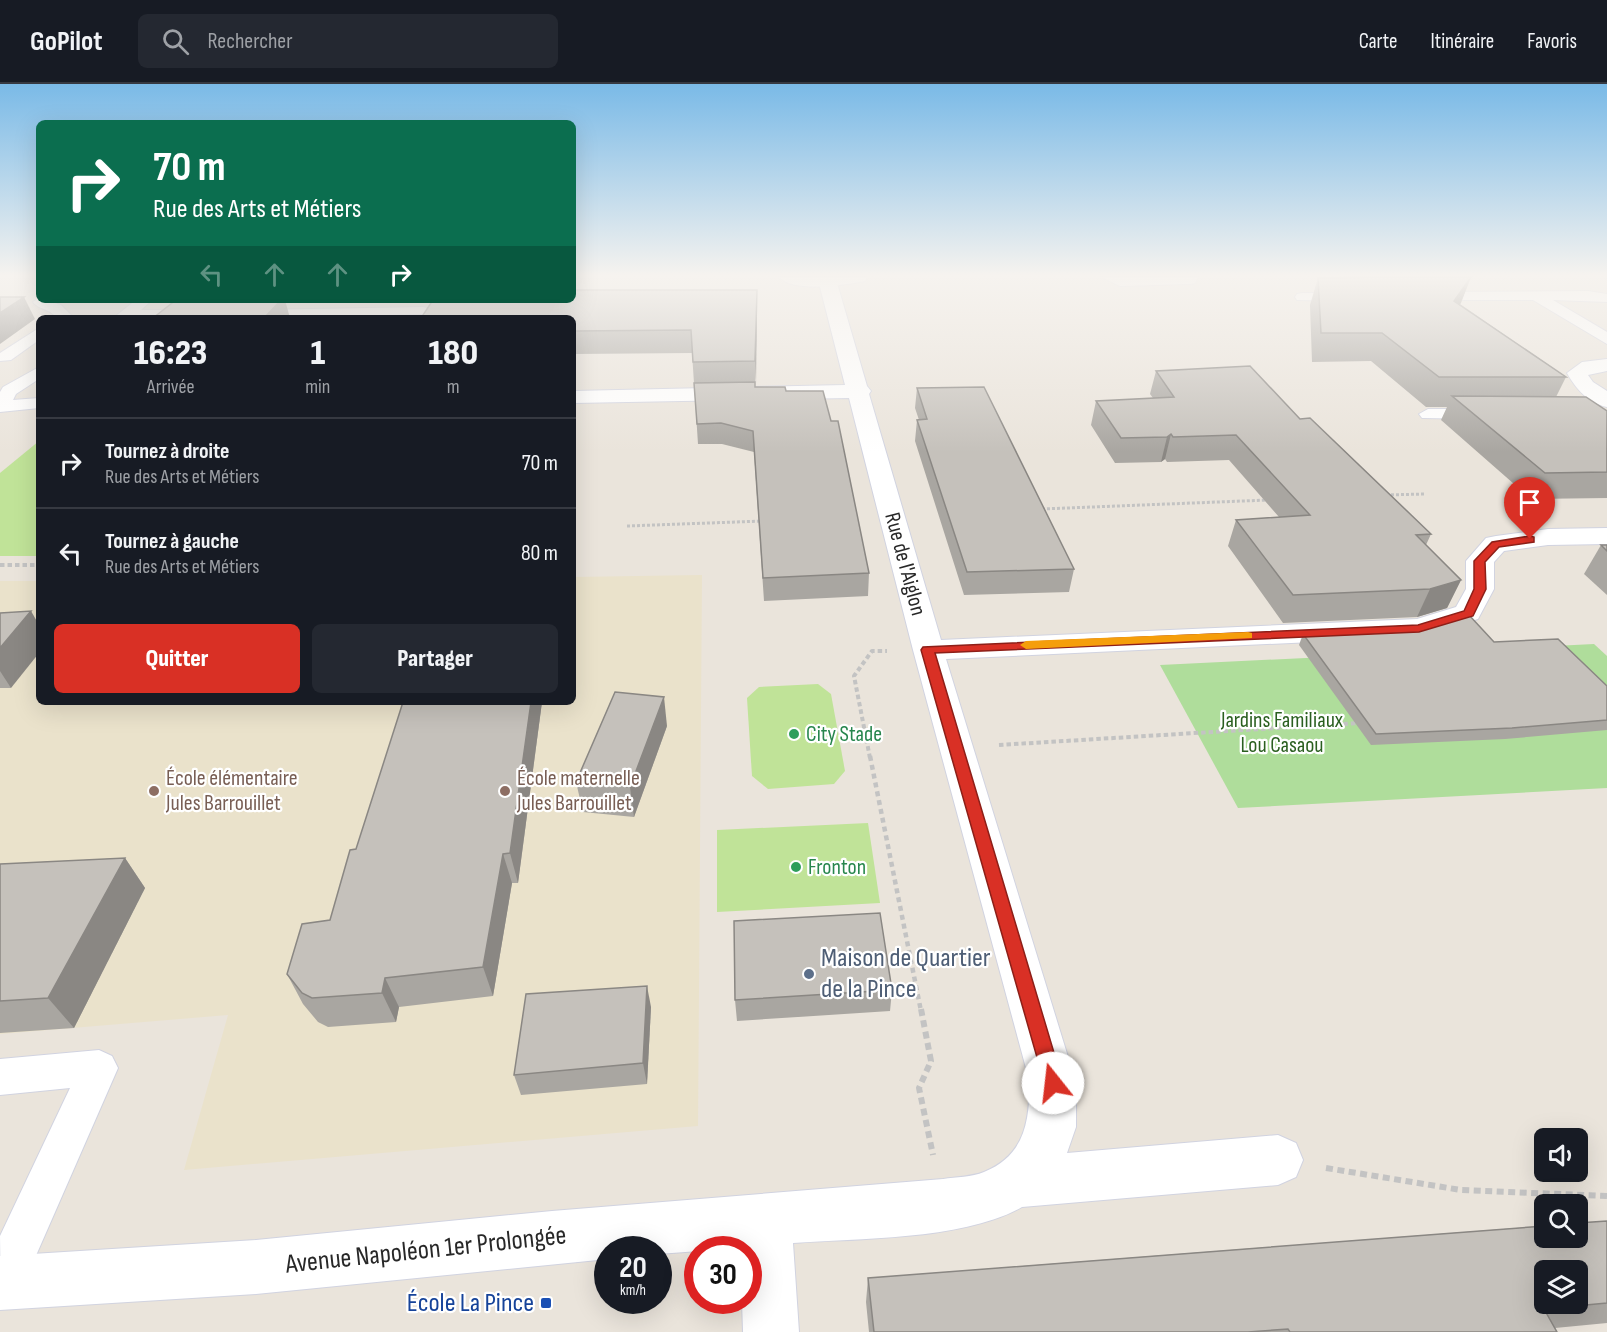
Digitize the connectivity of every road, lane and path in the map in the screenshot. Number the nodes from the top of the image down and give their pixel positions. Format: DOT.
graph roads {
  1 [pos="36,335"];
  2 [pos="851,335"];
  3 [pos="4,357"];
  4 [pos="1607,365"];
  5 [pos="36,374"];
  6 [pos="860,391"];
  7 [pos="576,397"];
  8 [pos="36,403"];
  9 [pos="1,407"];
  10 [pos="1604,410"];
  11 [pos="1428,414"];
  12 [pos="1497,414"];
  13 [pos="1425,494"];
  14 [pos="1378,495"];
  15 [pos="1273,500"];
  16 [pos="1040,509"];
  17 [pos="770,520"];
  18 [pos="627,526"];
  19 [pos="1607,536"];
  20 [pos="0,565"];
  21 [pos="36,565"];
  22 [pos="928,650"];
  23 [pos="1361,723"];
  24 [pos="956,748"];
  25 [pos="0,1077"];
  26 [pos="1278,1160"];
  27 [pos="1016,1182"];
  28 [pos="1607,1196"];
  29 [pos="943,1205"];
  30 [pos="765,1220"];
  31 [pos="0,1283"];
  32 [pos="771,1332"];
  1 -- 3 [label="lane"];
  2 -- 6 [label="street, Rue de l'Aiglon"];
  4 -- 10 [label="street"];
  5 -- 9 [label="lane"];
  6 -- 7 [label="street"];
  6 -- 22 [label="street, Rue de l'Aiglon"];
  8 -- 9 [label="lane"];
  11 -- 12 [label="lane"];
  13 -- 14 [label="path"];
  15 -- 16 [label="path"];
  17 -- 18 [label="path"];
  19 -- 22 [label="street"];
  20 -- 21 [label="path"];
  22 -- 24 [label="street, Rue de l'Aiglon"];
  22 -- 29 [label="path"];
  23 -- 24 [label="path"];
  24 -- 27 [label="street, Rue de l'Aiglon"];
  25 -- 31 [label="lane"];
  26 -- 27 [label="street, Avenue Napoléon 1er Prolongée"];
  26 -- 28 [label="path"];
  27 -- 29 [label="street, Avenue Napoléon 1er Prolongée"];
  29 -- 30 [label="street, Avenue Napoléon 1er Prolongée"];
  30 -- 31 [label="street, Avenue Napoléon 1er Prolongée"];
  30 -- 32 [label="street"];
}
